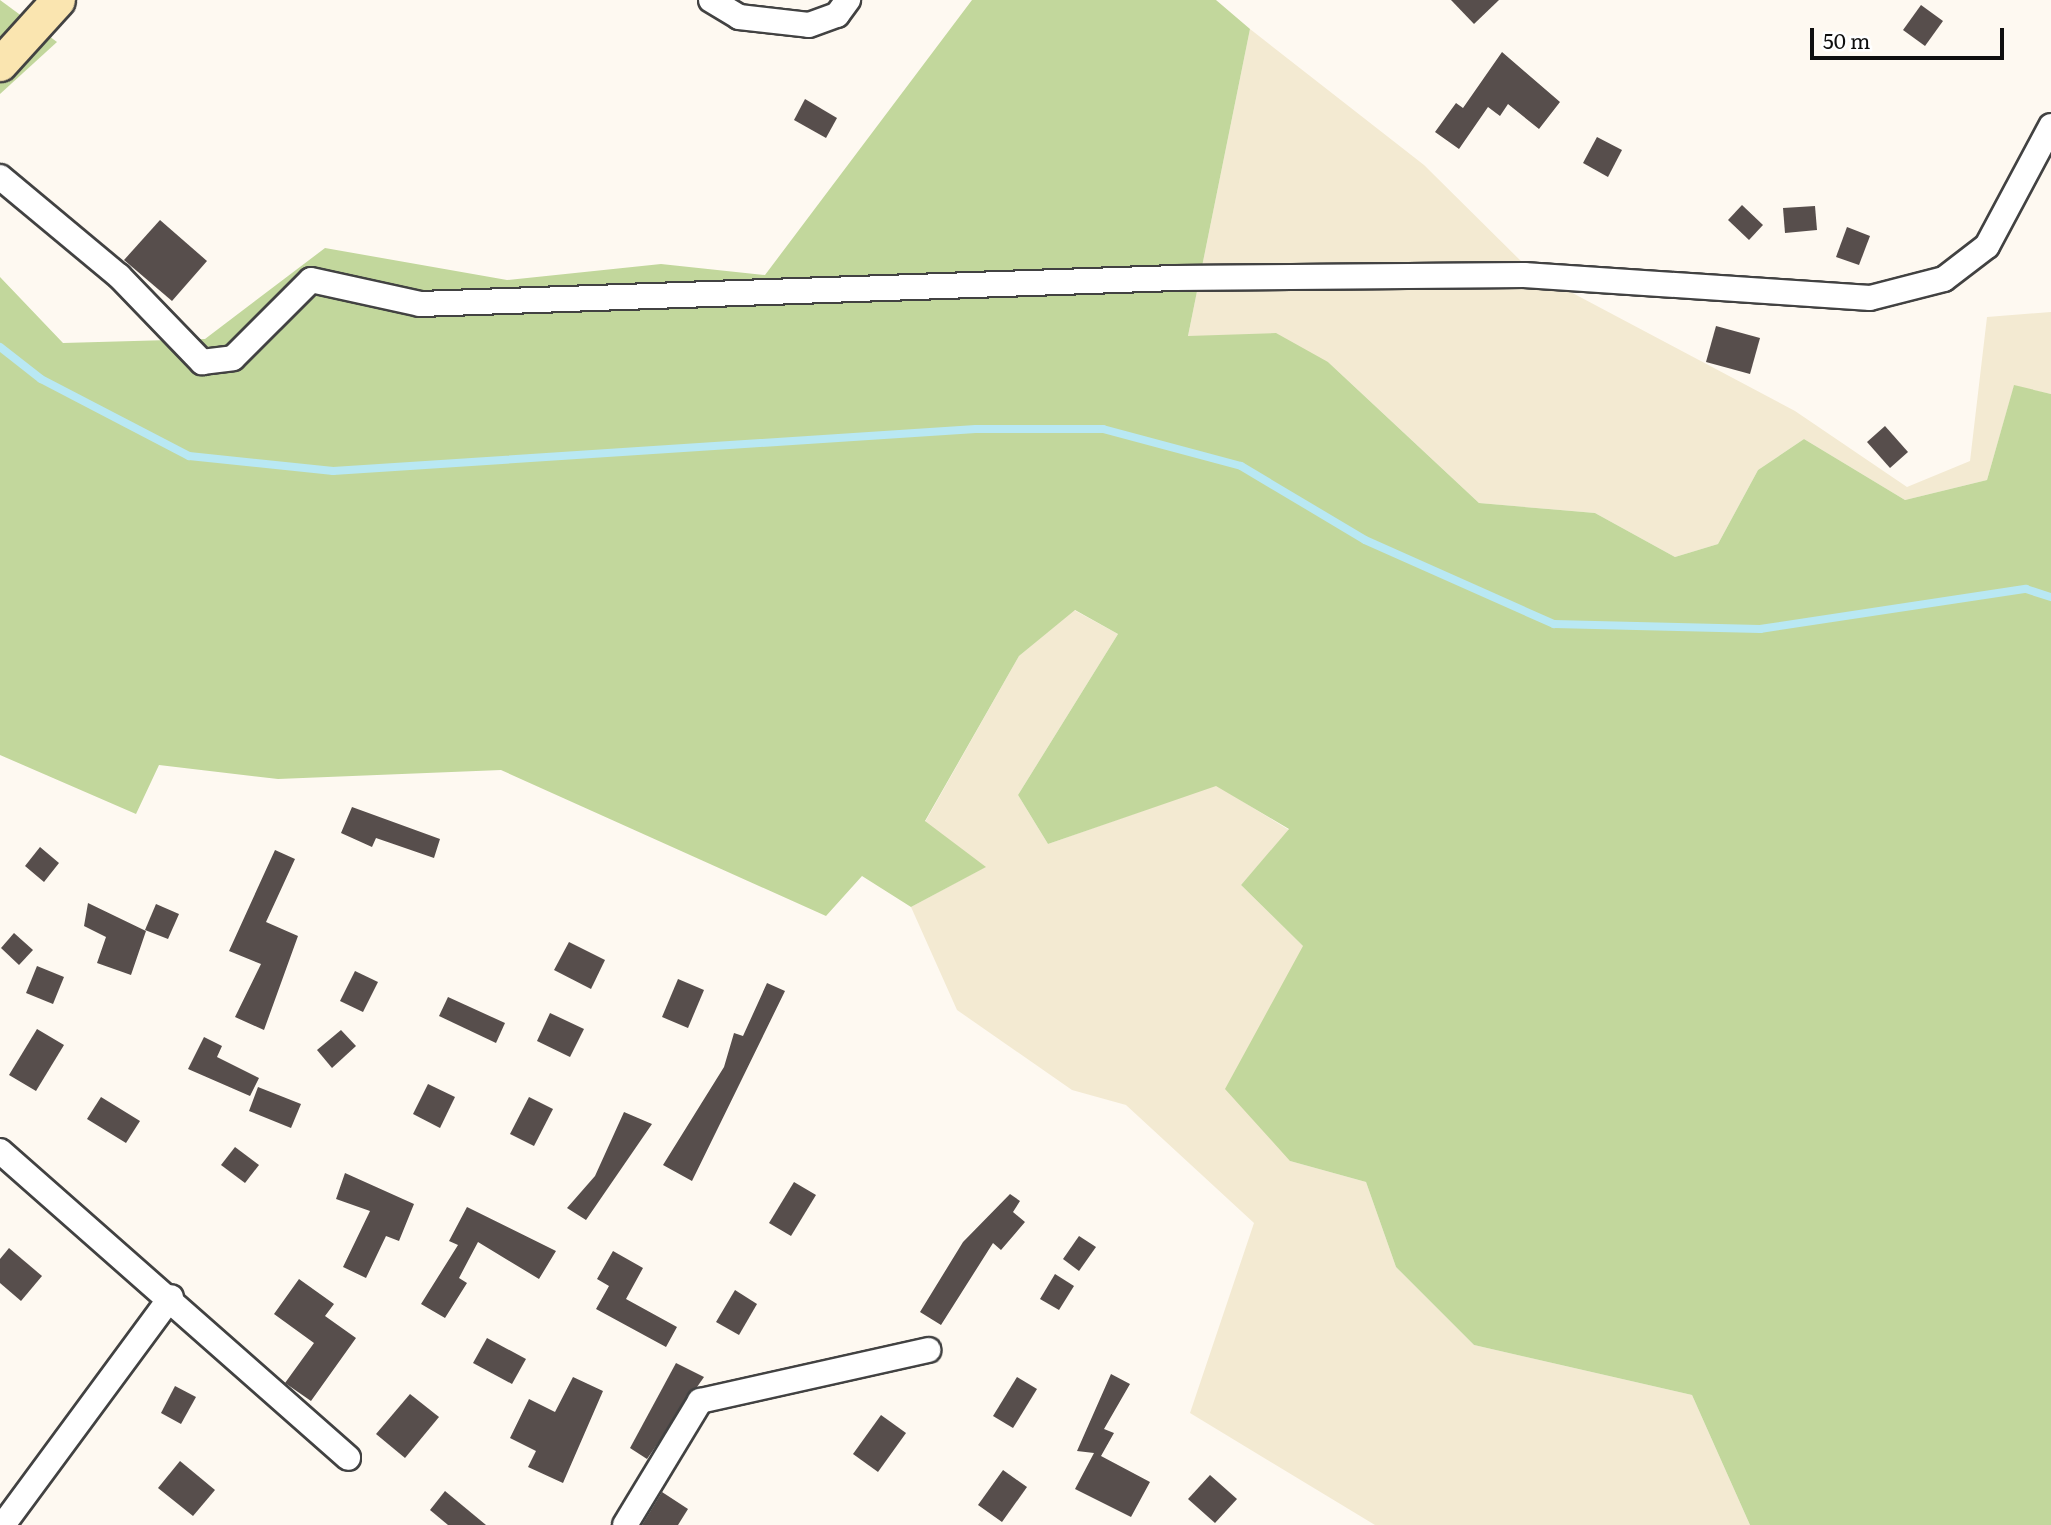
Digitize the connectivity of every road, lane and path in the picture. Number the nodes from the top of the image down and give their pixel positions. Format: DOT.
graph roads {
  1 [pos="58,0"];
  2 [pos="711,0"];
  3 [pos="848,0"];
  4 [pos="0,64"];
  5 [pos="2051,126"];
  6 [pos="0,177"];
  7 [pos="0,1151"];
  8 [pos="171,1297"];
  9 [pos="928,1350"];
  10 [pos="348,1458"];
  11 [pos="3,1525"];
  12 [pos="625,1525"];
  1 -- 4 [label="street"];
  2 -- 3 [label="street"];
  5 -- 6 [label="street"];
  7 -- 8 [label="street"];
  8 -- 10 [label="street"];
  8 -- 11 [label="street"];
  9 -- 12 [label="street"];
}
